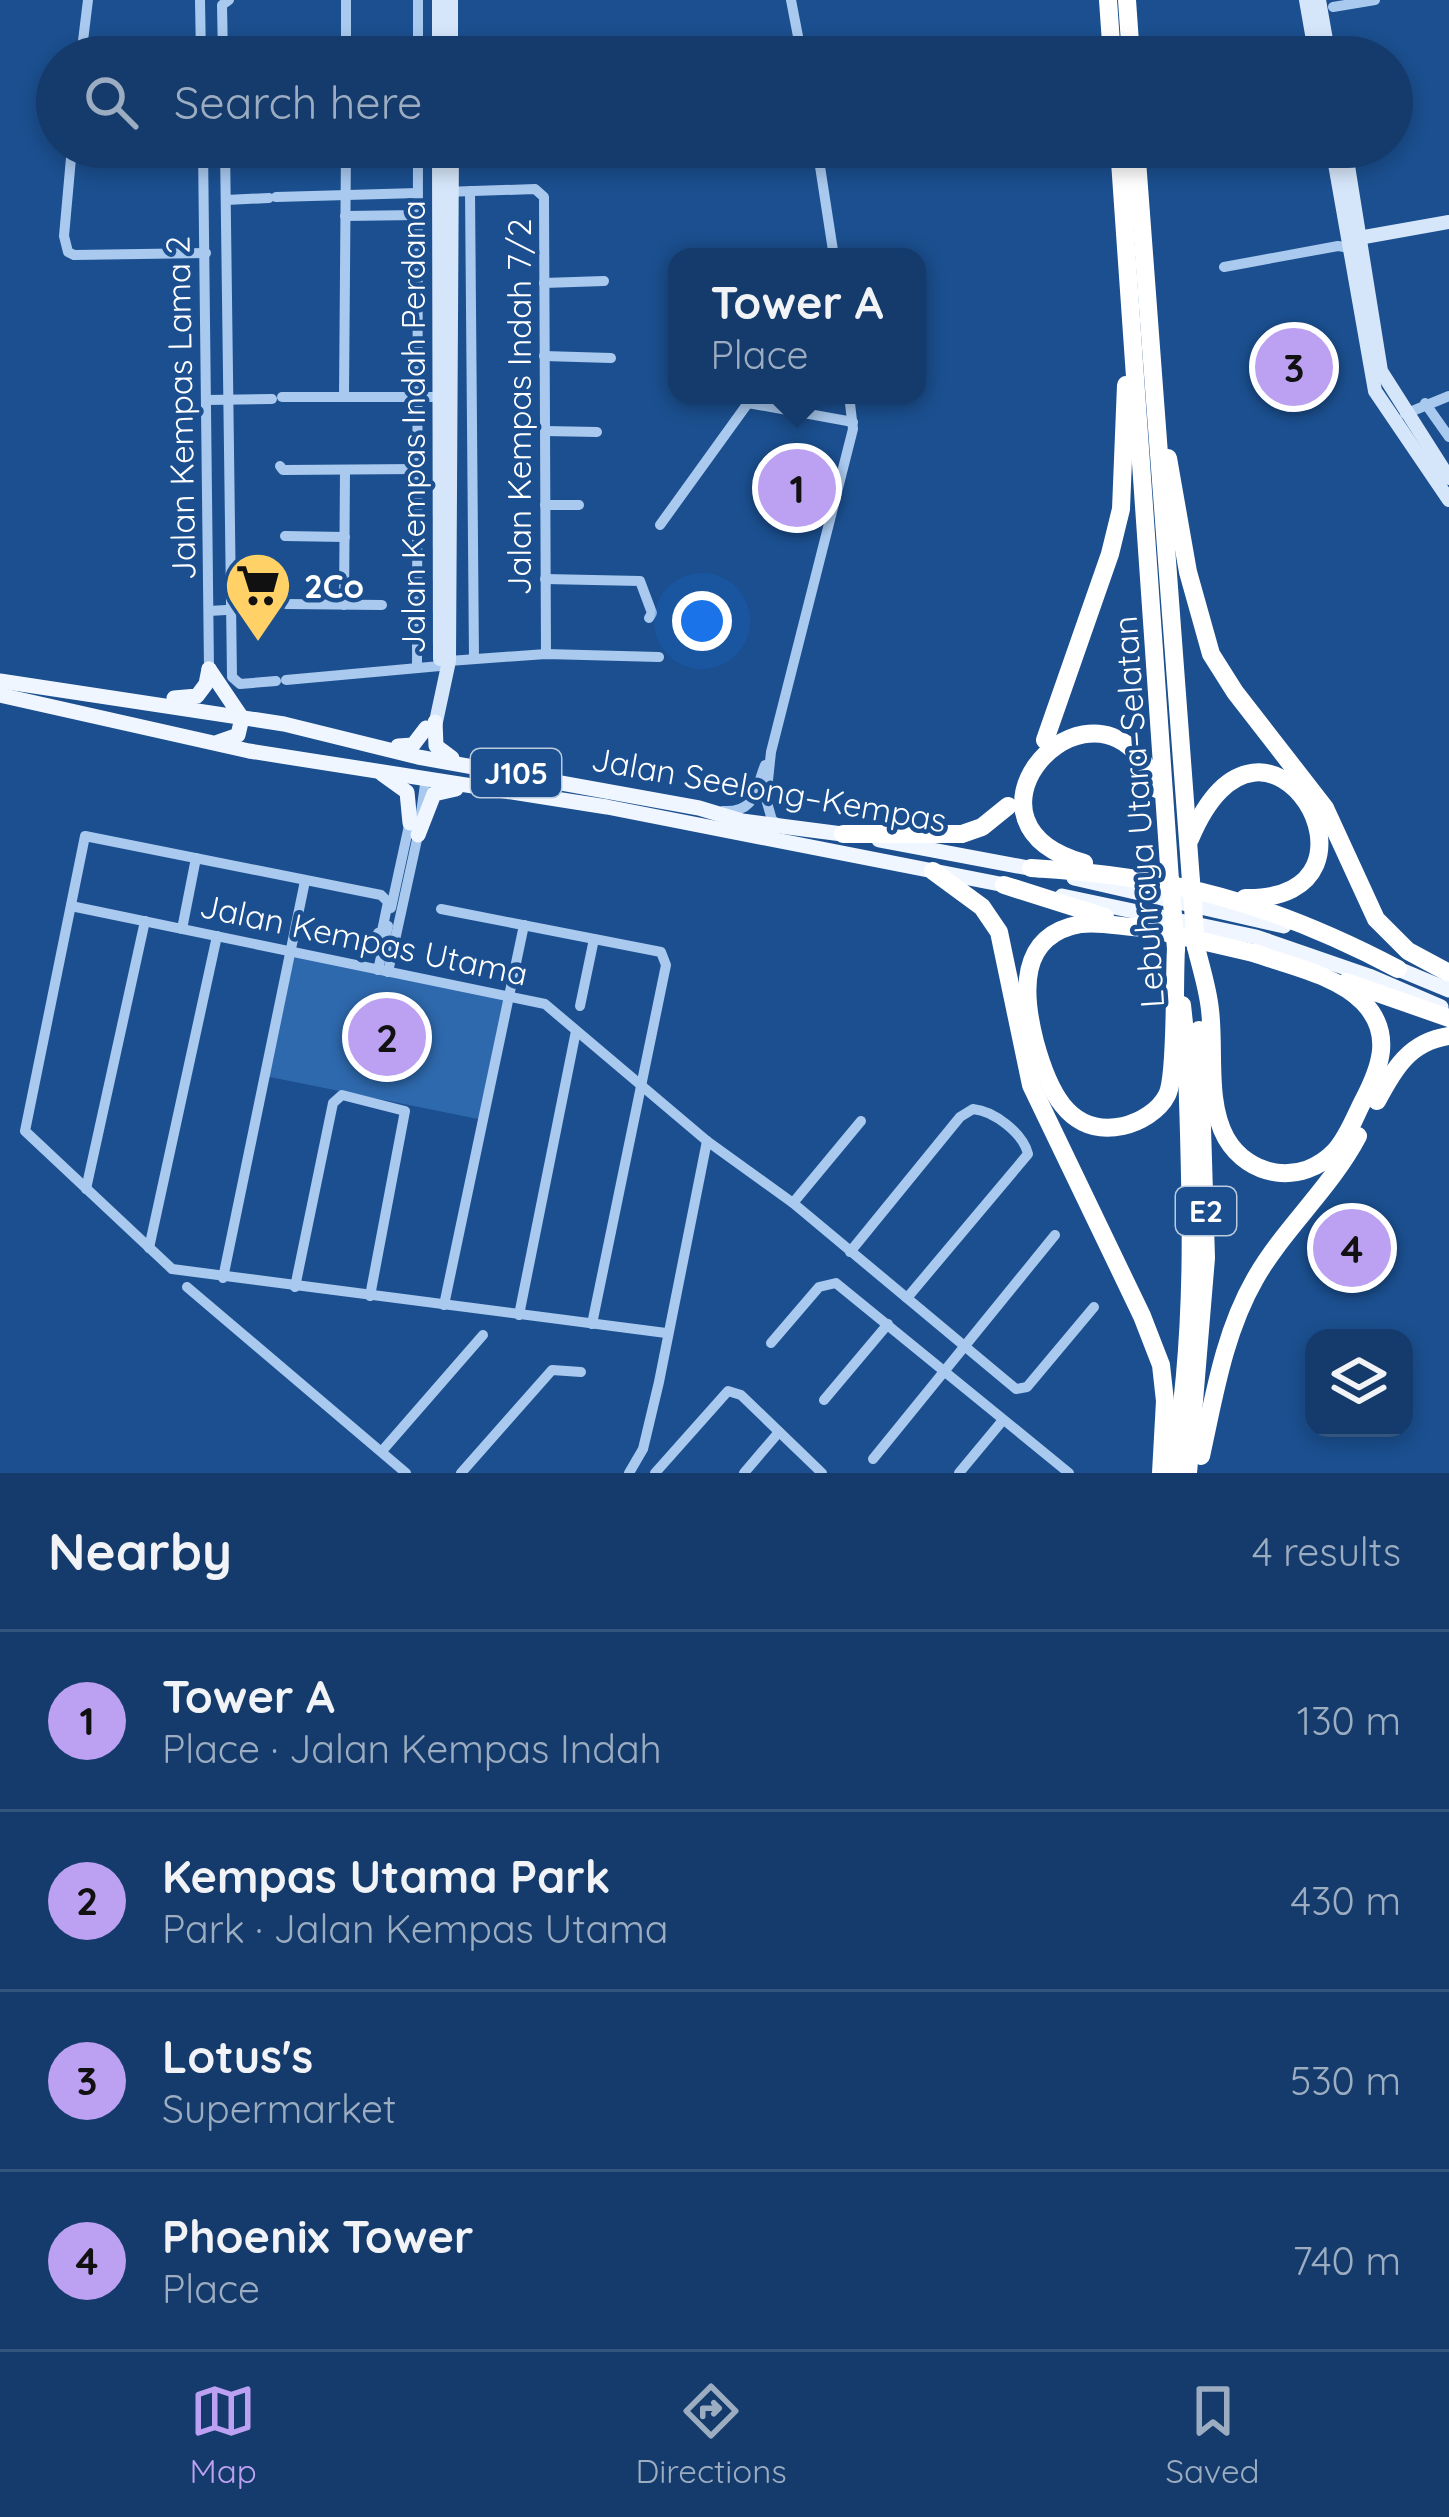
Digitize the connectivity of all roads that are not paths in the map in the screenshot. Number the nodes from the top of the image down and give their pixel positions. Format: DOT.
graph roads {
  1 [pos="88,0"];
  2 [pos="200,0"];
  3 [pos="229,0"];
  4 [pos="346,0"];
  5 [pos="418,0"];
  6 [pos="439,0"];
  7 [pos="451,0"];
  8 [pos="791,0"];
  9 [pos="1108,0"];
  10 [pos="1127,0"];
  11 [pos="1376,0"];
  12 [pos="1316,8"];
  13 [pos="84,36"];
  14 [pos="201,36"];
  15 [pos="223,36"];
  16 [pos="346,36"];
  17 [pos="418,36"];
  18 [pos="439,36"];
  19 [pos="451,36"];
  20 [pos="798,36"];
  21 [pos="1111,36"];
  22 [pos="1130,36"];
  23 [pos="70,168"];
  24 [pos="204,168"];
  25 [pos="225,168"];
  26 [pos="346,168"];
  27 [pos="418,168"];
  28 [pos="442,168"];
  29 [pos="449,168"];
  30 [pos="821,168"];
  31 [pos="1121,168"];
  32 [pos="1138,168"];
  33 [pos="1337,168"];
  34 [pos="1347,168"];
  35 [pos="470,190"];
  36 [pos="446,192"];
  37 [pos="418,193"];
  38 [pos="345,195"];
  39 [pos="226,200"];
  40 [pos="418,215"];
  41 [pos="345,216"];
  42 [pos="1351,220"];
  43 [pos="1449,226"];
  44 [pos="1381,239"];
  45 [pos="1126,242"];
  46 [pos="833,248"];
  47 [pos="1354,249"];
  48 [pos="206,253"];
  49 [pos="1224,267"];
  50 [pos="604,281"];
  51 [pos="544,283"];
  52 [pos="544,356"];
  53 [pos="611,358"];
  54 [pos="1154,379"];
  55 [pos="1449,396"];
  56 [pos="344,397"];
  57 [pos="418,397"];
  58 [pos="446,397"];
  59 [pos="207,400"];
  60 [pos="229,400"];
  61 [pos="1425,403"];
  62 [pos="747,404"];
  63 [pos="754,404"];
  64 [pos="850,404"];
  65 [pos="1405,413"];
  66 [pos="853,422"];
  67 [pos="545,431"];
  68 [pos="597,432"];
  69 [pos="1449,437"];
  70 [pos="280,466"];
  71 [pos="345,470"];
  72 [pos="418,470"];
  73 [pos="1449,478"];
  74 [pos="1449,500"];
  75 [pos="545,505"];
  76 [pos="578,505"];
  77 [pos="660,525"];
  78 [pos="285,536"];
  79 [pos="345,537"];
  80 [pos="545,579"];
  81 [pos="344,605"];
  82 [pos="382,605"];
  83 [pos="232,609"];
  84 [pos="209,611"];
  85 [pos="649,618"];
  86 [pos="545,654"];
  87 [pos="659,658"];
  88 [pos="474,659"];
  89 [pos="445,664"];
  90 [pos="417,668"];
  91 [pos="209,669"];
  92 [pos="0,681"];
  93 [pos="0,695"];
  94 [pos="111,696"];
  95 [pos="242,718"];
  96 [pos="431,725"];
  97 [pos="336,735"];
  98 [pos="1045,740"];
  99 [pos="214,742"];
  100 [pos="771,752"];
  101 [pos="423,758"];
  102 [pos="365,768"];
  103 [pos="511,772"];
  104 [pos="421,776"];
  105 [pos="1162,799"];
  106 [pos="1008,806"];
  107 [pos="607,808"];
  108 [pos="699,808"];
  109 [pos="790,828"];
  110 [pos="414,829"];
  111 [pos="843,833"];
  112 [pos="1188,845"];
  113 [pos="196,858"];
  114 [pos="1031,868"];
  115 [pos="933,871"];
  116 [pos="1105,872"];
  117 [pos="304,880"];
  118 [pos="1004,885"];
  119 [pos="1234,898"];
  120 [pos="71,906"];
  121 [pos="440,909"];
  122 [pos="145,921"];
  123 [pos="524,925"];
  124 [pos="1146,928"];
  125 [pos="182,929"];
  126 [pos="377,933"];
  127 [pos="217,936"];
  128 [pos="594,940"];
  129 [pos="1196,947"];
  130 [pos="1175,949"];
  131 [pos="290,952"];
  132 [pos="1254,953"];
  133 [pos="1398,969"];
  134 [pos="383,971"];
  135 [pos="1449,973"];
  136 [pos="1449,990"];
  137 [pos="510,997"];
  138 [pos="580,1006"];
  139 [pos="1449,1014"];
  140 [pos="576,1031"];
  141 [pos="1449,1036"];
  142 [pos="640,1084"];
  143 [pos="861,1121"];
  144 [pos="707,1141"];
  145 [pos="86,1189"];
  146 [pos="794,1203"];
  147 [pos="1055,1235"];
  148 [pos="149,1248"];
  149 [pos="850,1252"];
  150 [pos="223,1278"];
  151 [pos="296,1287"];
  152 [pos="187,1288"];
  153 [pos="370,1296"];
  154 [pos="907,1298"];
  155 [pos="444,1305"];
  156 [pos="1094,1307"];
  157 [pos="519,1315"];
  158 [pos="592,1324"];
  159 [pos="888,1324"];
  160 [pos="666,1333"];
  161 [pos="483,1335"];
  162 [pos="770,1343"];
  163 [pos="965,1346"];
  164 [pos="945,1370"];
  165 [pos="580,1372"];
  166 [pos="824,1400"];
  167 [pos="1003,1420"];
  168 [pos="779,1432"];
  169 [pos="382,1451"];
  170 [pos="873,1459"];
  171 [pos="1062,1471"];
  172 [pos="406,1473"];
  173 [pos="460,1473"];
  174 [pos="629,1473"];
  175 [pos="655,1473"];
  176 [pos="744,1473"];
  177 [pos="822,1473"];
  178 [pos="959,1473"];
  179 [pos="1161,1473"];
  180 [pos="1172,1473"];
  181 [pos="1188,1473"];
  182 [pos="1197,1473"];
  1 -- 13 [label="street"];
  2 -- 14 [label="street"];
  3 -- 15 [label="street"];
  4 -- 16 [label="street"];
  5 -- 17 [label="street"];
  6 -- 18 [label="street"];
  7 -- 19 [label="street"];
  8 -- 20 [label="street"];
  9 -- 21 [label="highway"];
  10 -- 22 [label="highway"];
  11 -- 12 [label="street"];
  23 -- 48 [label="street"];
  24 -- 48 [label="street, Jalan Kempas Lama 2"];
  25 -- 39 [label="street"];
  26 -- 38 [label="street"];
  27 -- 37 [label="street"];
  28 -- 36 [label="street, Jalan Kempas Indah Perdana"];
  29 -- 36 [label="street, Jalan Kempas Indah Perdana"];
  30 -- 46 [label="street"];
  31 -- 45 [label="highway, Lebuhraya Utara–Selatan / E2"];
  32 -- 54 [label="highway, Lebuhraya Utara–Selatan / E2"];
  33 -- 42 [label="street"];
  34 -- 42 [label="street"];
  35 -- 36 [label="street, Jalan Kempas Indah 7/2"];
  35 -- 51 [label="street, Jalan Kempas Indah 7/2"];
  35 -- 88 [label="street"];
  36 -- 58 [label="street, Jalan Kempas Indah Perdana"];
  37 -- 38 [label="street"];
  37 -- 40 [label="street"];
  38 -- 39 [label="street"];
  38 -- 41 [label="street"];
  39 -- 60 [label="street"];
  40 -- 41 [label="street"];
  40 -- 57 [label="street"];
  41 -- 56 [label="street"];
  42 -- 44 [label="street"];
  42 -- 47 [label="street"];
  42 -- 47 [label="street"];
  43 -- 44 [label="street"];
  44 -- 47 [label="street"];
  44 -- 47 [label="street"];
  45 -- 98 [label="highway"];
  45 -- 105 [label="highway, Lebuhraya Utara–Selatan / E2"];
  47 -- 49 [label="street"];
  47 -- 65 [label="street"];
  47 -- 74 [label="street"];
  48 -- 59 [label="street, Jalan Kempas Lama 2"];
  50 -- 51 [label="street"];
  51 -- 52 [label="street, Jalan Kempas Indah 7/2"];
  52 -- 53 [label="street"];
  52 -- 67 [label="street, Jalan Kempas Indah 7/2"];
  54 -- 112 [label="highway, Lebuhraya Utara–Selatan / E2"];
  54 -- 135 [label="highway"];
  55 -- 61 [label="street"];
  56 -- 57 [label="street"];
  56 -- 60 [label="street"];
  57 -- 58 [label="street"];
  57 -- 72 [label="street"];
  58 -- 89 [label="street, Jalan Kempas Indah Perdana"];
  59 -- 60 [label="street"];
  59 -- 84 [label="street, Jalan Kempas Lama 2"];
  60 -- 83 [label="street"];
  61 -- 65 [label="street"];
  61 -- 69 [label="street"];
  62 -- 77 [label="street"];
  63 -- 66 [label="street"];
  64 -- 66 [label="street"];
  65 -- 73 [label="street"];
  66 -- 100 [label="street"];
  67 -- 68 [label="street"];
  67 -- 75 [label="street, Jalan Kempas Indah 7/2"];
  70 -- 71 [label="street"];
  71 -- 72 [label="street"];
  71 -- 79 [label="street"];
  72 -- 90 [label="street"];
  75 -- 76 [label="street"];
  75 -- 80 [label="street, Jalan Kempas Indah 7/2"];
  78 -- 79 [label="street"];
  79 -- 81 [label="street"];
  80 -- 85 [label="street"];
  80 -- 86 [label="street, Jalan Kempas Indah 7/2"];
  81 -- 82 [label="street"];
  81 -- 83 [label="street"];
  83 -- 84 [label="street"];
  83 -- 90 [label="street"];
  84 -- 91 [label="street, Jalan Kempas Lama 2"];
  86 -- 87 [label="street"];
  86 -- 88 [label="street"];
  88 -- 89 [label="street"];
  89 -- 90 [label="street"];
  89 -- 96 [label="street, Jalan Kempas Indah Perdana"];
  91 -- 94 [label="main road"];
  91 -- 95 [label="main road"];
  92 -- 94 [label="main road, Jalan Seelong–Kempas / J105"];
  93 -- 99 [label="main road, Jalan Seelong–Kempas / J105"];
  94 -- 95 [label="main road, Jalan Seelong–Kempas / J105"];
  95 -- 97 [label="main road, Jalan Seelong–Kempas / J105"];
  95 -- 99 [label="main road"];
  96 -- 97 [label="main road"];
  96 -- 101 [label="street, Jalan Kempas Indah Perdana"];
  96 -- 103 [label="main road"];
  97 -- 101 [label="main road, Jalan Seelong–Kempas / J105"];
  99 -- 102 [label="main road, Jalan Seelong–Kempas / J105"];
  100 -- 108 [label="street"];
  100 -- 109 [label="street"];
  101 -- 103 [label="main road, Jalan Seelong–Kempas / J105"];
  101 -- 104 [label="street, Jalan Kempas Indah Perdana"];
  102 -- 104 [label="main road, Jalan Seelong–Kempas / J105"];
  102 -- 110 [label="main road"];
  103 -- 108 [label="main road, Jalan Seelong–Kempas / J105"];
  104 -- 107 [label="main road, Jalan Seelong–Kempas / J105"];
  104 -- 110 [label="street"];
  105 -- 116 [label="highway"];
  105 -- 130 [label="highway, Lebuhraya Utara–Selatan / E2, bridge"];
  106 -- 111 [label="highway"];
  107 -- 110 [label="main road"];
  107 -- 115 [label="main road, Jalan Seelong–Kempas / J105"];
  108 -- 109 [label="main road, Jalan Seelong–Kempas / J105"];
  109 -- 111 [label="main road, Jalan Seelong–Kempas / J105"];
  110 -- 134 [label="street"];
  110 -- 134 [label="street"];
  111 -- 114 [label="main road, Jalan Seelong–Kempas / J105"];
  112 -- 119 [label="highway"];
  112 -- 129 [label="highway, Lebuhraya Utara–Selatan / E2, bridge"];
  113 -- 117 [label="street"];
  113 -- 120 [label="street"];
  113 -- 125 [label="street"];
  114 -- 116 [label="highway"];
  114 -- 133 [label="main road, J105"];
  115 -- 118 [label="main road, Jalan Seelong–Kempas / J105"];
  115 -- 179 [label="highway"];
  116 -- 119 [label="highway"];
  117 -- 126 [label="street"];
  117 -- 131 [label="street"];
  118 -- 124 [label="highway"];
  118 -- 139 [label="main road, J105"];
  119 -- 133 [label="highway"];
  120 -- 122 [label="street, Jalan Kempas Utama"];
  120 -- 145 [label="street"];
  121 -- 123 [label="street"];
  122 -- 125 [label="street, Jalan Kempas Utama"];
  122 -- 145 [label="street"];
  123 -- 128 [label="street"];
  123 -- 137 [label="street"];
  124 -- 130 [label="highway"];
  124 -- 132 [label="highway"];
  125 -- 127 [label="street, Jalan Kempas Utama"];
  127 -- 131 [label="street, Jalan Kempas Utama"];
  127 -- 148 [label="street"];
  128 -- 138 [label="street"];
  128 -- 142 [label="street"];
  129 -- 132 [label="highway"];
  129 -- 181 [label="highway, Lebuhraya Utara–Selatan / E2"];
  130 -- 180 [label="highway, Lebuhraya Utara–Selatan / E2"];
  131 -- 134 [label="street, Jalan Kempas Utama"];
  131 -- 150 [label="street"];
  132 -- 139 [label="highway"];
  133 -- 136 [label="main road, J105"];
  134 -- 137 [label="street, Jalan Kempas Utama"];
  137 -- 140 [label="street, Jalan Kempas Utama"];
  137 -- 155 [label="street"];
  140 -- 142 [label="street, Jalan Kempas Utama"];
  140 -- 157 [label="street"];
  141 -- 182 [label="highway"];
  142 -- 144 [label="street, Jalan Kempas Utama"];
  142 -- 158 [label="street"];
  143 -- 146 [label="street"];
  144 -- 146 [label="street, Jalan Kempas Utama"];
  144 -- 160 [label="street"];
  145 -- 148 [label="street"];
  146 -- 149 [label="street, Jalan Kempas Utama"];
  147 -- 163 [label="street"];
  148 -- 150 [label="street"];
  149 -- 154 [label="street, Jalan Kempas Utama"];
  149 -- 154 [label="street"];
  150 -- 151 [label="street"];
  151 -- 153 [label="street"];
  151 -- 153 [label="street"];
  152 -- 169 [label="street"];
  153 -- 155 [label="street"];
  154 -- 163 [label="street, Jalan Kempas Utama"];
  155 -- 157 [label="street"];
  156 -- 163 [label="street, Jalan Kempas Utama"];
  157 -- 158 [label="street"];
  158 -- 160 [label="street"];
  159 -- 162 [label="street"];
  159 -- 164 [label="street"];
  159 -- 166 [label="street"];
  160 -- 174 [label="street"];
  161 -- 169 [label="street"];
  163 -- 164 [label="street"];
  164 -- 167 [label="street"];
  164 -- 170 [label="street"];
  165 -- 173 [label="street"];
  167 -- 171 [label="street"];
  167 -- 178 [label="street"];
  168 -- 175 [label="street"];
  168 -- 176 [label="street"];
  168 -- 177 [label="street"];
  169 -- 172 [label="street"];
}
